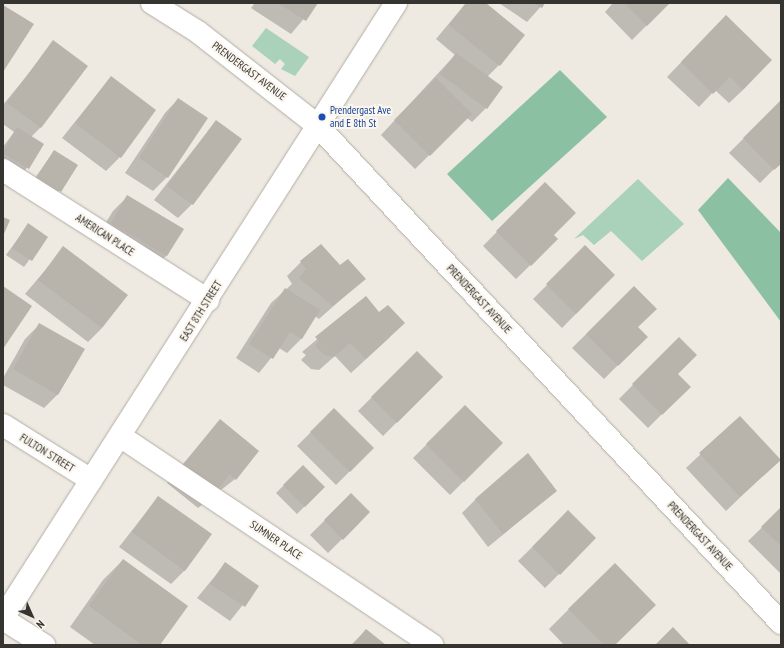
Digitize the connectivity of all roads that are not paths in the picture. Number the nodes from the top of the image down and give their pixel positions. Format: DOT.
graph roads {
  1 [pos="152,3"];
  2 [pos="396,3"];
  3 [pos="317,125"];
  4 [pos="3,170"];
  5 [pos="208,300"];
  6 [pos="3,425"];
  7 [pos="120,436"];
  8 [pos="91,480"];
  9 [pos="3,618"];
  10 [pos="781,623"];
  11 [pos="44,645"];
  12 [pos="432,645"];
  1 -- 3 [label="street, PRENDERGAST AVENUE"];
  2 -- 3 [label="street, EAST 8TH STREET"];
  3 -- 5 [label="street, EAST 8TH STREET"];
  3 -- 10 [label="street, PRENDERGAST AVENUE"];
  4 -- 5 [label="street, AMERICAN PLACE"];
  5 -- 7 [label="street, EAST 8TH STREET"];
  6 -- 8 [label="street, FULTON STREET"];
  7 -- 8 [label="street, EAST 8TH STREET"];
  7 -- 12 [label="street, SUMNER PLACE"];
  8 -- 9 [label="street, EAST 8TH STREET"];
  9 -- 11 [label="street"];
}
